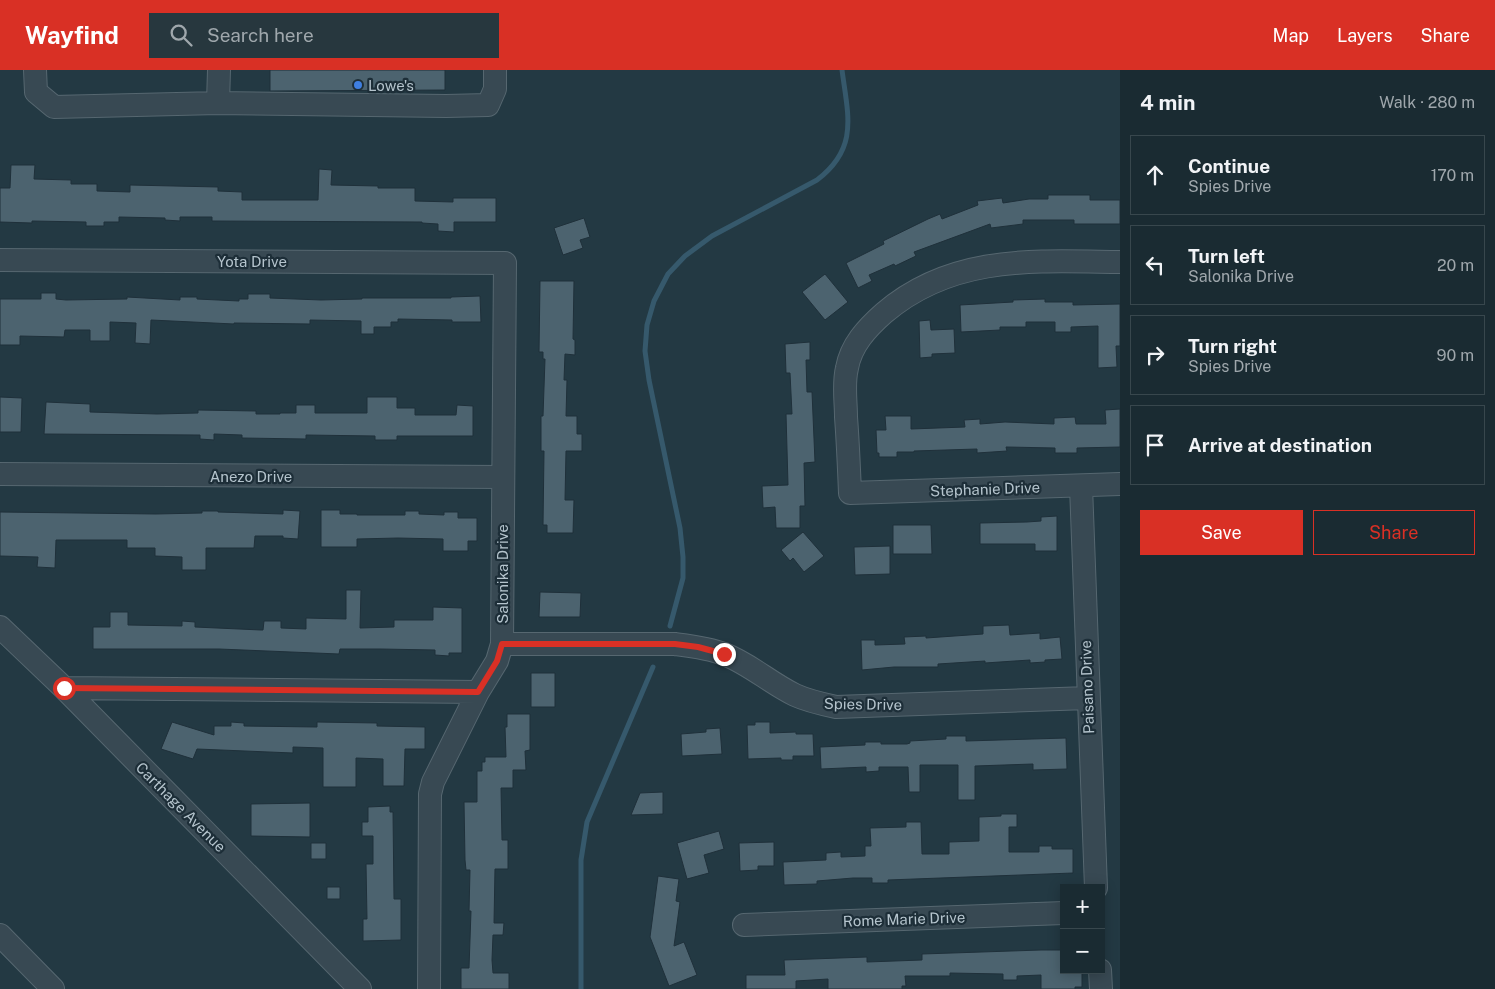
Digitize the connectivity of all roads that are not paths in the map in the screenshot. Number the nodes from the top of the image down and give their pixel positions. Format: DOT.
graph roads {
  1 [pos="36,70"];
  2 [pos="219,70"];
  3 [pos="495,70"];
  4 [pos="215,103"];
  5 [pos="0,260"];
  6 [pos="1120,262"];
  7 [pos="504,263"];
  8 [pos="0,474"];
  9 [pos="502,477"];
  10 [pos="1120,484"];
  11 [pos="1081,486"];
  12 [pos="0,627"];
  13 [pos="502,644"];
  14 [pos="64,688"];
  15 [pos="478,692"];
  16 [pos="1088,698"];
  17 [pos="1096,884"];
  18 [pos="1060,913"];
  19 [pos="744,925"];
  20 [pos="0,935"];
  21 [pos="1100,974"];
  22 [pos="53,989"];
  23 [pos="360,989"];
  24 [pos="429,989"];
  25 [pos="1100,989"];
  1 -- 4 [label="street"];
  2 -- 4 [label="street"];
  3 -- 4 [label="street"];
  5 -- 7 [label="street, Yota Drive"];
  6 -- 11 [label="street, Stephanie Drive"];
  7 -- 9 [label="street, Salonika Drive"];
  8 -- 9 [label="street, Anezo Drive"];
  9 -- 13 [label="street, Salonika Drive"];
  10 -- 11 [label="street, Stephanie Drive"];
  11 -- 16 [label="street, Paisano Drive"];
  12 -- 14 [label="street, Carthage Avenue"];
  13 -- 15 [label="street, Salonika Drive"];
  13 -- 16 [label="street, Spies Drive"];
  14 -- 15 [label="street"];
  14 -- 23 [label="street, Carthage Avenue"];
  15 -- 24 [label="street, Salonika Drive"];
  16 -- 17 [label="street, Paisano Drive"];
  18 -- 19 [label="street, Rome Marie Drive"];
  20 -- 22 [label="street"];
  21 -- 25 [label="street"];
}
